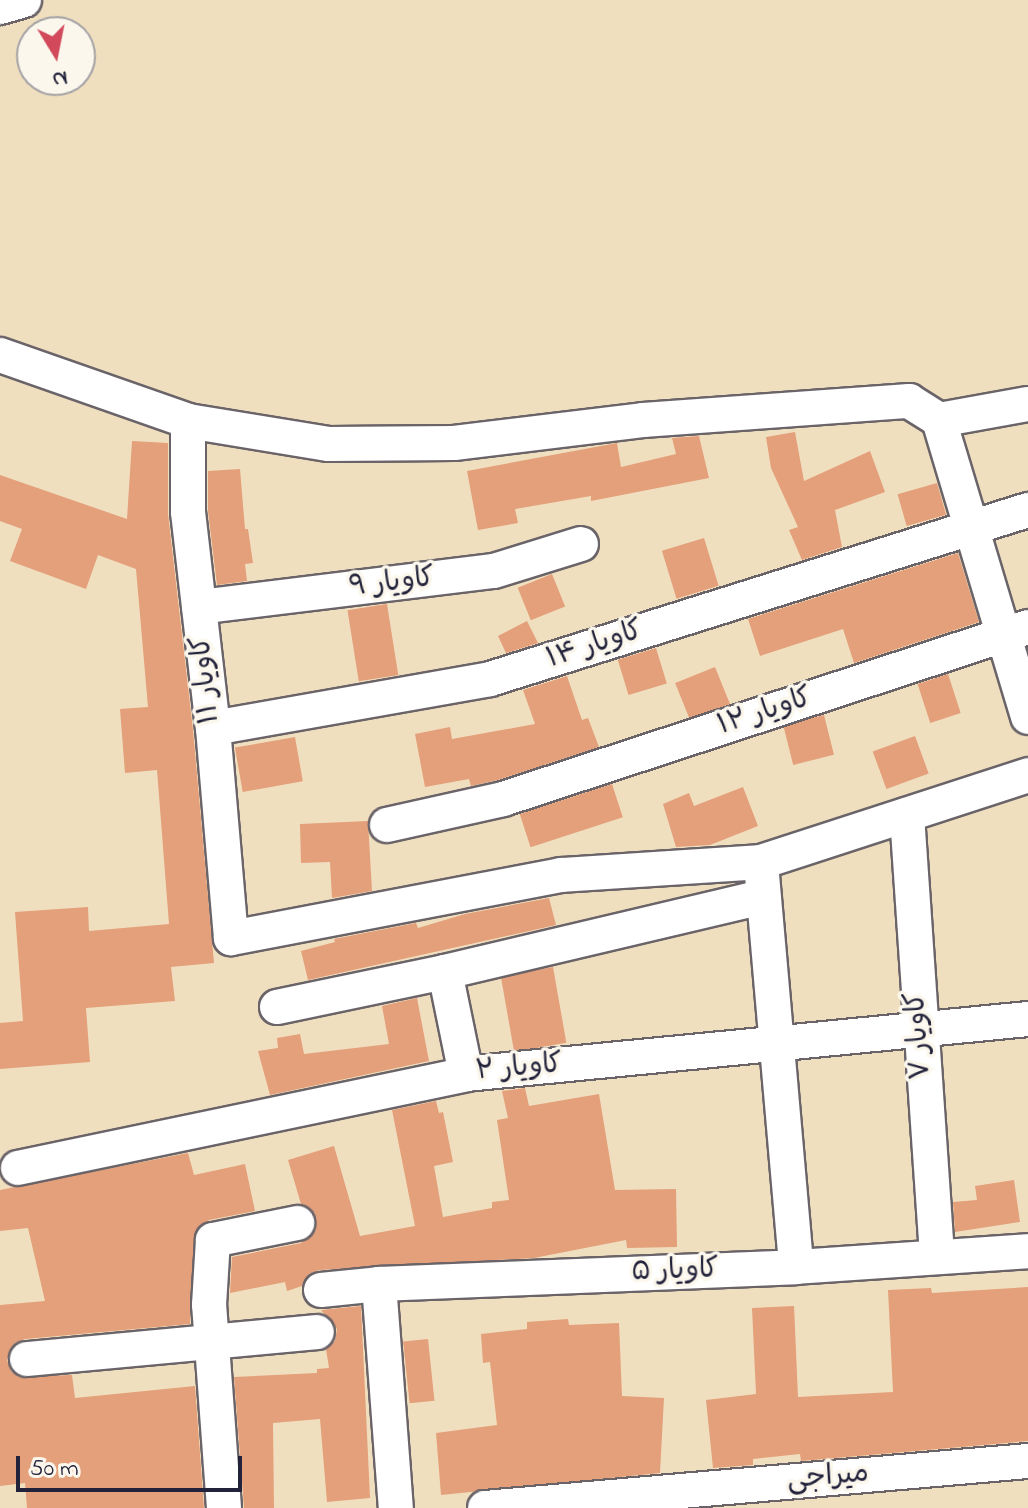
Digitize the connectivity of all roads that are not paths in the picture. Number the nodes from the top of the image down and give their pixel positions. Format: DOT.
graph roads {
  1 [pos="24,0"];
  2 [pos="0,7"];
  3 [pos="0,355"];
  4 [pos="1028,404"];
  5 [pos="939,420"];
  6 [pos="188,421"];
  7 [pos="1028,510"];
  8 [pos="969,526"];
  9 [pos="581,544"];
  10 [pos="199,607"];
  11 [pos="1014,631"];
  12 [pos="1028,717"];
  13 [pos="213,728"];
  14 [pos="1028,775"];
  15 [pos="907,815"];
  16 [pos="387,825"];
  17 [pos="761,862"];
  18 [pos="763,897"];
  19 [pos="445,972"];
  20 [pos="277,1007"];
  21 [pos="1028,1019"];
  22 [pos="920,1030"];
  23 [pos="777,1045"];
  24 [pos="466,1074"];
  25 [pos="18,1168"];
  26 [pos="297,1223"];
  27 [pos="1028,1251"];
  28 [pos="937,1257"];
  29 [pos="796,1267"];
  30 [pos="379,1284"];
  31 [pos="321,1290"];
  32 [pos="317,1332"];
  33 [pos="211,1343"];
  34 [pos="27,1359"];
  35 [pos="1028,1461"];
  36 [pos="224,1508"];
  37 [pos="396,1508"];
  38 [pos="485,1508"];
  1 -- 2 [label="street"];
  3 -- 6 [label="street"];
  4 -- 5 [label="street"];
  5 -- 6 [label="street"];
  5 -- 8 [label="street"];
  6 -- 10 [label="street, کاویار ۱۱"];
  7 -- 8 [label="street, کاویار ۱۴"];
  8 -- 11 [label="street"];
  8 -- 13 [label="street, کاویار ۱۴"];
  9 -- 10 [label="street, کاویار ۹"];
  10 -- 13 [label="street, کاویار ۱۱"];
  11 -- 12 [label="street"];
  11 -- 16 [label="street, کاویار ۱۲"];
  13 -- 17 [label="street, کاویار ۱۱"];
  14 -- 15 [label="street"];
  15 -- 17 [label="street"];
  15 -- 22 [label="street, کاویار ۷"];
  17 -- 18 [label="street"];
  18 -- 19 [label="street"];
  18 -- 23 [label="street"];
  19 -- 20 [label="street"];
  19 -- 24 [label="street"];
  21 -- 22 [label="street, کاویار ۲"];
  22 -- 23 [label="street, کاویار ۲"];
  22 -- 28 [label="street, کاویار ۷"];
  23 -- 24 [label="street, کاویار ۲"];
  23 -- 29 [label="street"];
  24 -- 25 [label="street, کاویار ۲"];
  26 -- 33 [label="street"];
  27 -- 28 [label="street, کاویار ۵"];
  28 -- 29 [label="street, کاویار ۵"];
  29 -- 30 [label="street, کاویار ۵"];
  30 -- 31 [label="street, کاویار ۵"];
  30 -- 37 [label="street"];
  32 -- 33 [label="street"];
  33 -- 34 [label="street"];
  33 -- 36 [label="street"];
  35 -- 38 [label="street, میراجی"];
}
